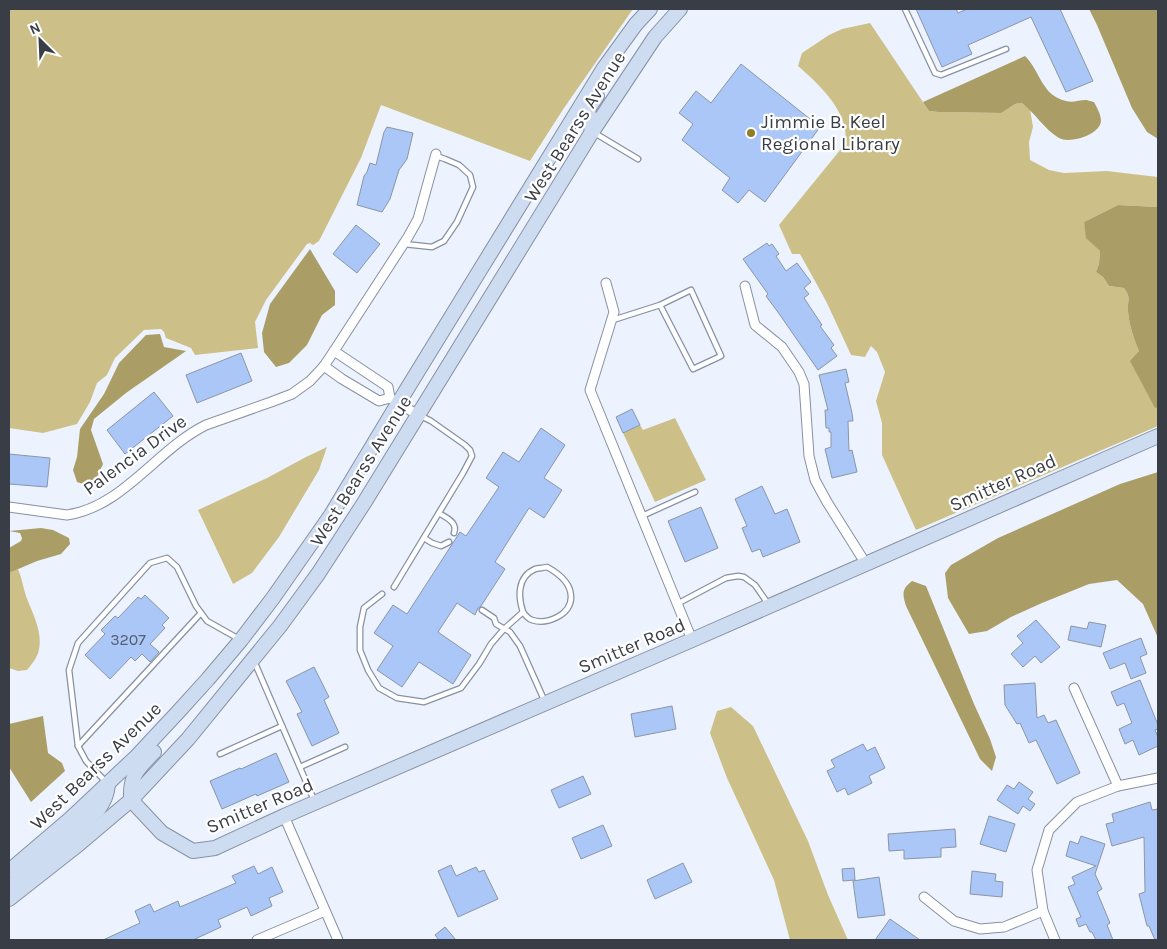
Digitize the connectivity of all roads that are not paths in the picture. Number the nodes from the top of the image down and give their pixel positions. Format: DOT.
graph roads {
  1 [pos="650,9"];
  2 [pos="680,9"];
  3 [pos="905,9"];
  4 [pos="636,24"];
  5 [pos="1006,49"];
  6 [pos="592,132"];
  7 [pos="436,155"];
  8 [pos="638,159"];
  9 [pos="404,244"];
  10 [pos="606,283"];
  11 [pos="745,286"];
  12 [pos="660,305"];
  13 [pos="612,320"];
  14 [pos="334,351"];
  15 [pos="324,366"];
  16 [pos="394,401"];
  17 [pos="418,415"];
  18 [pos="1158,436"];
  19 [pos="695,492"];
  20 [pos="9,507"];
  21 [pos="439,513"];
  22 [pos="642,516"];
  23 [pos="454,533"];
  24 [pos="424,538"];
  25 [pos="449,542"];
  26 [pos="866,564"];
  27 [pos="394,587"];
  28 [pos="382,594"];
  29 [pos="677,604"];
  30 [pos="770,606"];
  31 [pos="482,610"];
  32 [pos="522,612"];
  33 [pos="201,613"];
  34 [pos="504,629"];
  35 [pos="241,640"];
  36 [pos="692,640"];
  37 [pos="254,659"];
  38 [pos="1074,688"];
  39 [pos="198,690"];
  40 [pos="545,704"];
  41 [pos="282,726"];
  42 [pos="78,746"];
  43 [pos="345,747"];
  44 [pos="220,754"];
  45 [pos="300,767"];
  46 [pos="1158,778"];
  47 [pos="108,784"];
  48 [pos="1118,786"];
  49 [pos="131,800"];
  50 [pos="315,803"];
  51 [pos="284,816"];
  52 [pos="9,870"];
  53 [pos="924,897"];
  54 [pos="10,898"];
  55 [pos="325,911"];
  56 [pos="1043,911"];
  57 [pos="257,940"];
  58 [pos="338,940"];
  59 [pos="1055,940"];
  1 -- 4 [label="main road, West Bearss Avenue"];
  2 -- 6 [label="main road, West Bearss Avenue"];
  3 -- 5 [label="lane"];
  4 -- 6 [label="main road"];
  4 -- 16 [label="main road, West Bearss Avenue"];
  6 -- 8 [label="lane"];
  6 -- 17 [label="main road, West Bearss Avenue"];
  7 -- 9 [label="street, Palencia Drive"];
  7 -- 9 [label="lane"];
  9 -- 14 [label="street, Palencia Drive"];
  10 -- 13 [label="street"];
  11 -- 26 [label="street"];
  12 -- 12 [label="lane"];
  12 -- 13 [label="lane"];
  13 -- 22 [label="street"];
  14 -- 15 [label="street, Palencia Drive"];
  14 -- 16 [label="street"];
  15 -- 16 [label="street"];
  15 -- 20 [label="street, Palencia Drive"];
  16 -- 17 [label="street"];
  16 -- 35 [label="main road, West Bearss Avenue"];
  17 -- 21 [label="lane"];
  17 -- 37 [label="main road, West Bearss Avenue"];
  18 -- 26 [label="main road, Smitter Road"];
  19 -- 22 [label="lane"];
  21 -- 23 [label="lane"];
  21 -- 24 [label="lane"];
  22 -- 29 [label="street"];
  24 -- 25 [label="lane"];
  24 -- 27 [label="lane"];
  26 -- 30 [label="main road, Smitter Road"];
  28 -- 34 [label="lane"];
  29 -- 30 [label="lane"];
  29 -- 36 [label="street"];
  30 -- 36 [label="main road, Smitter Road"];
  31 -- 34 [label="lane"];
  32 -- 32 [label="lane"];
  32 -- 34 [label="lane"];
  33 -- 35 [label="lane"];
  33 -- 42 [label="lane"];
  33 -- 42 [label="lane"];
  34 -- 40 [label="lane"];
  35 -- 39 [label="main road, West Bearss Avenue"];
  36 -- 40 [label="main road, Smitter Road"];
  37 -- 41 [label="lane"];
  37 -- 49 [label="main road, West Bearss Avenue"];
  38 -- 48 [label="street"];
  39 -- 47 [label="main road, West Bearss Avenue"];
  39 -- 49 [label="main road"];
  40 -- 50 [label="main road, Smitter Road"];
  41 -- 44 [label="lane"];
  41 -- 45 [label="lane"];
  42 -- 47 [label="lane"];
  43 -- 45 [label="lane"];
  45 -- 50 [label="lane"];
  46 -- 48 [label="street"];
  47 -- 52 [label="main road, West Bearss Avenue"];
  47 -- 54 [label="main road"];
  48 -- 56 [label="street"];
  49 -- 51 [label="main road, Smitter Road"];
  49 -- 54 [label="main road, West Bearss Avenue"];
  50 -- 51 [label="main road, Smitter Road"];
  51 -- 55 [label="street"];
  53 -- 56 [label="street"];
  55 -- 57 [label="street"];
  55 -- 58 [label="street"];
  56 -- 59 [label="street"];
}
